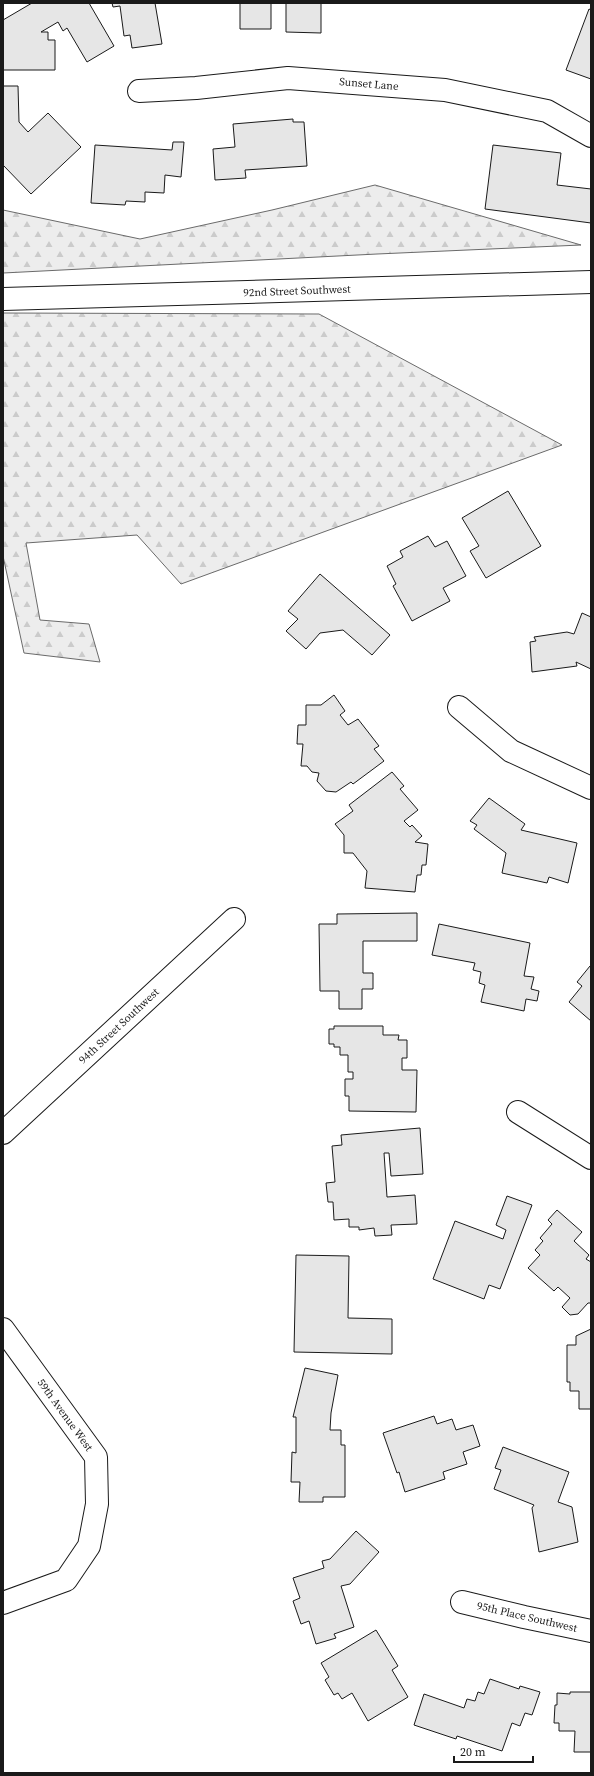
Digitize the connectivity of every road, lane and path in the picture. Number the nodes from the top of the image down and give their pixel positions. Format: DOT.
graph roads {
  1 [pos="139,91"];
  2 [pos="591,136"];
  3 [pos="591,282"];
  4 [pos="3,299"];
  5 [pos="459,707"];
  6 [pos="591,788"];
  7 [pos="234,919"];
  8 [pos="518,1112"];
  9 [pos="3,1133"];
  10 [pos="591,1158"];
  11 [pos="3,1329"];
  12 [pos="462,1602"];
  13 [pos="3,1603"];
  14 [pos="591,1631"];
  1 -- 2 [label="street, Sunset Lane"];
  3 -- 4 [label="street, 92nd Street Southwest"];
  5 -- 6 [label="street"];
  7 -- 9 [label="street, 94th Street Southwest"];
  8 -- 10 [label="street"];
  11 -- 13 [label="street, 59th Avenue West"];
  12 -- 14 [label="street, 95th Place Southwest"];
}
